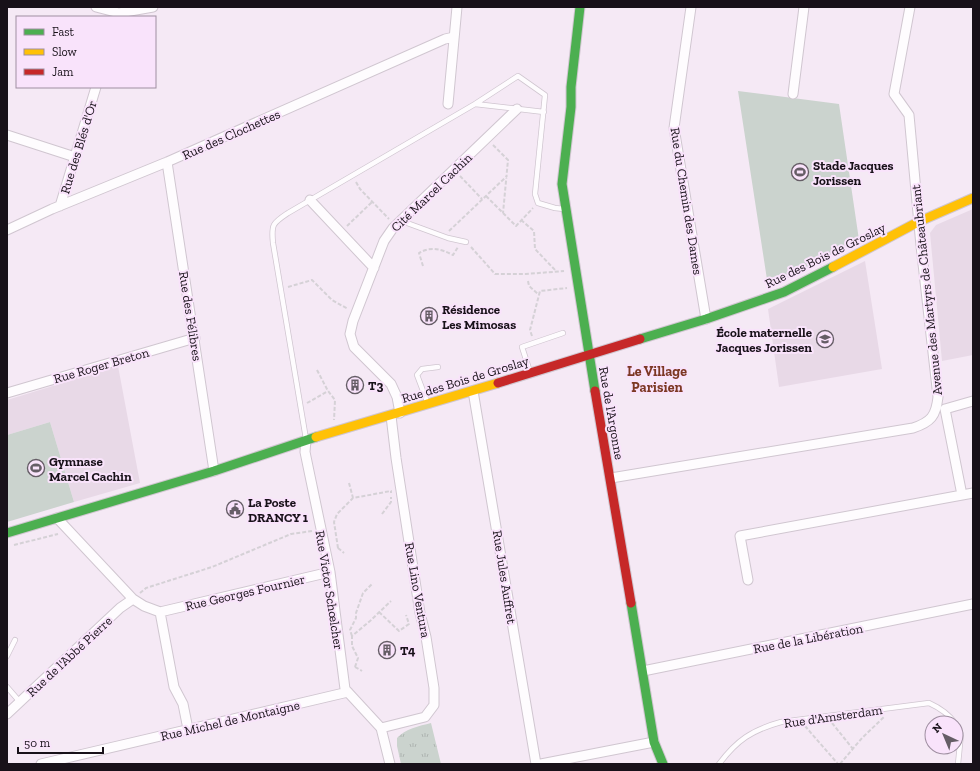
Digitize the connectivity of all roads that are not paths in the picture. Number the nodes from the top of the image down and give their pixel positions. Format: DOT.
graph roads {
  1 [pos="96,7"];
  2 [pos="153,7"];
  3 [pos="457,7"];
  4 [pos="580,7"];
  5 [pos="804,7"];
  6 [pos="910,7"];
  7 [pos="691,9"];
  8 [pos="119,12"];
  9 [pos="454,37"];
  10 [pos="96,88"];
  11 [pos="793,94"];
  12 [pos="448,104"];
  13 [pos="475,104"];
  14 [pos="517,109"];
  15 [pos="544,112"];
  16 [pos="7,135"];
  17 [pos="75,157"];
  18 [pos="167,162"];
  19 [pos="973,198"];
  20 [pos="310,200"];
  21 [pos="60,206"];
  22 [pos="566,210"];
  23 [pos="918,222"];
  24 [pos="398,223"];
  25 [pos="7,230"];
  26 [pos="464,242"];
  27 [pos="374,268"];
  28 [pos="706,319"];
  29 [pos="563,333"];
  30 [pos="195,338"];
  31 [pos="589,355"];
  32 [pos="438,367"];
  33 [pos="530,372"];
  34 [pos="473,391"];
  35 [pos="7,393"];
  36 [pos="973,401"];
  37 [pos="428,404"];
  38 [pos="939,410"];
  39 [pos="400,413"];
  40 [pos="390,416"];
  41 [pos="306,440"];
  42 [pos="214,471"];
  43 [pos="611,478"];
  44 [pos="973,493"];
  45 [pos="962,495"];
  46 [pos="57,518"];
  47 [pos="7,533"];
  48 [pos="330,572"];
  49 [pos="748,580"];
  50 [pos="133,599"];
  51 [pos="973,604"];
  52 [pos="160,612"];
  53 [pos="15,640"];
  54 [pos="7,656"];
  55 [pos="643,671"];
  56 [pos="7,687"];
  57 [pos="348,692"];
  58 [pos="20,702"];
  59 [pos="7,714"];
  60 [pos="948,715"];
  61 [pos="381,728"];
  62 [pos="188,730"];
  63 [pos="654,742"];
  64 [pos="41,764"];
  65 [pos="390,764"];
  66 [pos="536,764"];
  67 [pos="541,764"];
  68 [pos="663,764"];
  69 [pos="719,764"];
  1 -- 8 [label="street"];
  2 -- 8 [label="street"];
  3 -- 9 [label="street"];
  4 -- 22 [label="street, Rue de l'Argonne"];
  5 -- 11 [label="street"];
  6 -- 23 [label="street, Avenue des Martyrs de Châteaubriant"];
  7 -- 28 [label="street, Rue du Chemin des Dames"];
  9 -- 12 [label="street"];
  9 -- 18 [label="street, Rue des Clochettes"];
  10 -- 17 [label="street, Rue des Blés d'Or"];
  13 -- 14 [label="lane"];
  13 -- 15 [label="lane"];
  13 -- 20 [label="lane"];
  14 -- 15 [label="lane"];
  14 -- 24 [label="street, Cité Marcel Cachin"];
  15 -- 22 [label="lane"];
  16 -- 17 [label="street"];
  17 -- 21 [label="street, Rue des Blés d'Or"];
  18 -- 21 [label="street, Rue des Clochettes"];
  18 -- 30 [label="street, Rue des Félibres"];
  19 -- 23 [label="street, Rue des Bois de Groslay"];
  20 -- 27 [label="street"];
  20 -- 41 [label="lane"];
  21 -- 25 [label="street, Rue des Clochettes"];
  22 -- 31 [label="street, Rue de l'Argonne"];
  23 -- 28 [label="street, Rue des Bois de Groslay"];
  23 -- 38 [label="street, Avenue des Martyrs de Châteaubriant"];
  24 -- 26 [label="lane"];
  24 -- 27 [label="street, Cité Marcel Cachin"];
  27 -- 39 [label="street, Cité Marcel Cachin"];
  28 -- 31 [label="street, Rue des Bois de Groslay"];
  29 -- 33 [label="lane"];
  30 -- 35 [label="street, Rue Roger Breton"];
  30 -- 42 [label="street, Rue des Félibres"];
  31 -- 33 [label="street, Rue des Bois de Groslay"];
  31 -- 43 [label="street, Rue de l'Argonne"];
  32 -- 37 [label="lane"];
  33 -- 34 [label="street, Rue des Bois de Groslay"];
  34 -- 37 [label="street, Rue des Bois de Groslay"];
  34 -- 66 [label="street, Rue Jules Auffret"];
  36 -- 38 [label="street"];
  37 -- 39 [label="street, Rue des Bois de Groslay"];
  38 -- 43 [label="street, Avenue des Martyrs de Châteaubriant"];
  38 -- 45 [label="street"];
  39 -- 40 [label="street, Rue des Bois de Groslay"];
  40 -- 41 [label="street, Rue des Bois de Groslay"];
  40 -- 61 [label="street, Rue Lino Ventura"];
  41 -- 42 [label="street, Rue des Bois de Groslay"];
  41 -- 48 [label="street, Rue Victor Schœlcher"];
  42 -- 46 [label="street, Rue des Bois de Groslay"];
  43 -- 55 [label="street, Rue de l'Argonne"];
  44 -- 45 [label="street"];
  45 -- 49 [label="street"];
  46 -- 47 [label="street, Rue des Bois de Groslay"];
  46 -- 50 [label="street"];
  48 -- 52 [label="street, Rue Georges Fournier"];
  48 -- 57 [label="street, Rue Victor Schœlcher"];
  50 -- 52 [label="street"];
  50 -- 58 [label="street, Rue de l'Abbé Pierre"];
  51 -- 55 [label="street, Rue de la Libération"];
  52 -- 62 [label="street"];
  53 -- 54 [label="lane"];
  55 -- 63 [label="street, Rue de l'Argonne"];
  56 -- 58 [label="lane"];
  57 -- 61 [label="street"];
  57 -- 62 [label="street, Rue Michel de Montaigne"];
  58 -- 59 [label="street, Rue de l'Abbé Pierre"];
  60 -- 69 [label="lane, Rue d'Amsterdam"];
  61 -- 65 [label="street"];
  62 -- 64 [label="street, Rue Michel de Montaigne"];
  63 -- 67 [label="street"];
  63 -- 68 [label="street, Rue de l'Argonne"];
}
